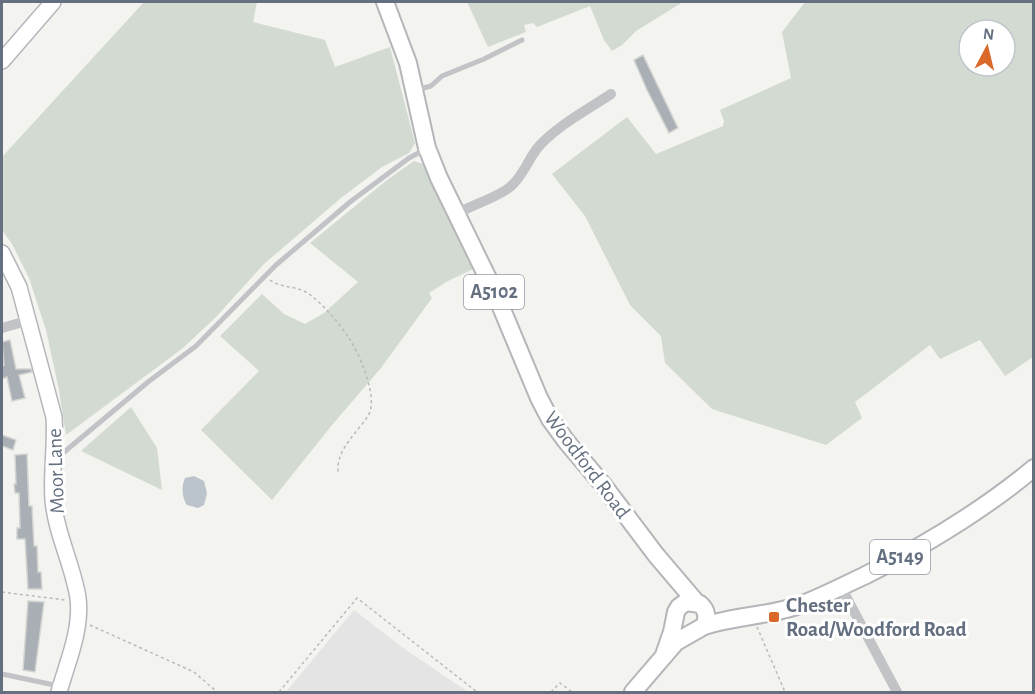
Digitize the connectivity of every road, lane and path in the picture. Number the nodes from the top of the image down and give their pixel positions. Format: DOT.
graph roads {
  1 [pos="53,2"];
  2 [pos="385,2"];
  3 [pos="522,40"];
  4 [pos="2,61"];
  5 [pos="414,90"];
  6 [pos="612,94"];
  7 [pos="427,148"];
  8 [pos="456,214"];
  9 [pos="2,254"];
  10 [pos="266,275"];
  11 [pos="30,320"];
  12 [pos="2,328"];
  13 [pos="55,460"];
  14 [pos="1034,468"];
  15 [pos="338,472"];
  16 [pos="656,555"];
  17 [pos="841,587"];
  18 [pos="2,592"];
  19 [pos="78,601"];
  20 [pos="699,604"];
  21 [pos="676,615"];
  22 [pos="752,615"];
  23 [pos="78,620"];
  24 [pos="698,629"];
  25 [pos="664,654"];
  26 [pos="2,674"];
  27 [pos="60,689"];
  28 [pos="217,693"];
  29 [pos="279,693"];
  30 [pos="477,693"];
  31 [pos="551,693"];
  32 [pos="572,693"];
  33 [pos="633,693"];
  34 [pos="785,693"];
  35 [pos="897,693"];
  1 -- 4 [label="street"];
  2 -- 5 [label="main road, Woodford Road / A5102"];
  3 -- 5 [label="lane"];
  5 -- 7 [label="main road, Woodford Road / A5102"];
  6 -- 8 [label="street"];
  7 -- 8 [label="main road, Woodford Road / A5102"];
  7 -- 10 [label="lane"];
  8 -- 16 [label="main road, Woodford Road / A5102"];
  9 -- 11 [label="street, Moor Lane"];
  10 -- 13 [label="lane"];
  10 -- 15 [label="path"];
  11 -- 12 [label="street"];
  11 -- 13 [label="street, Moor Lane"];
  13 -- 19 [label="street, Moor Lane"];
  14 -- 17 [label="main road, A5149"];
  16 -- 20 [label="main road, Woodford Road / A5102"];
  16 -- 21 [label="main road, Woodford Road / A5102"];
  17 -- 22 [label="main road, A5149"];
  17 -- 35 [label="street"];
  18 -- 19 [label="path"];
  19 -- 23 [label="street, Moor Lane"];
  20 -- 21 [label="main road"];
  20 -- 22 [label="main road, A5149"];
  20 -- 24 [label="main road"];
  21 -- 24 [label="main road"];
  21 -- 25 [label="main road"];
  22 -- 24 [label="main road, A5149"];
  22 -- 34 [label="path"];
  23 -- 27 [label="street, Moor Lane"];
  23 -- 28 [label="path"];
  24 -- 25 [label="main road"];
  25 -- 33 [label="main road"];
  26 -- 27 [label="lane"];
  29 -- 30 [label="path"];
  31 -- 32 [label="path"];
}
